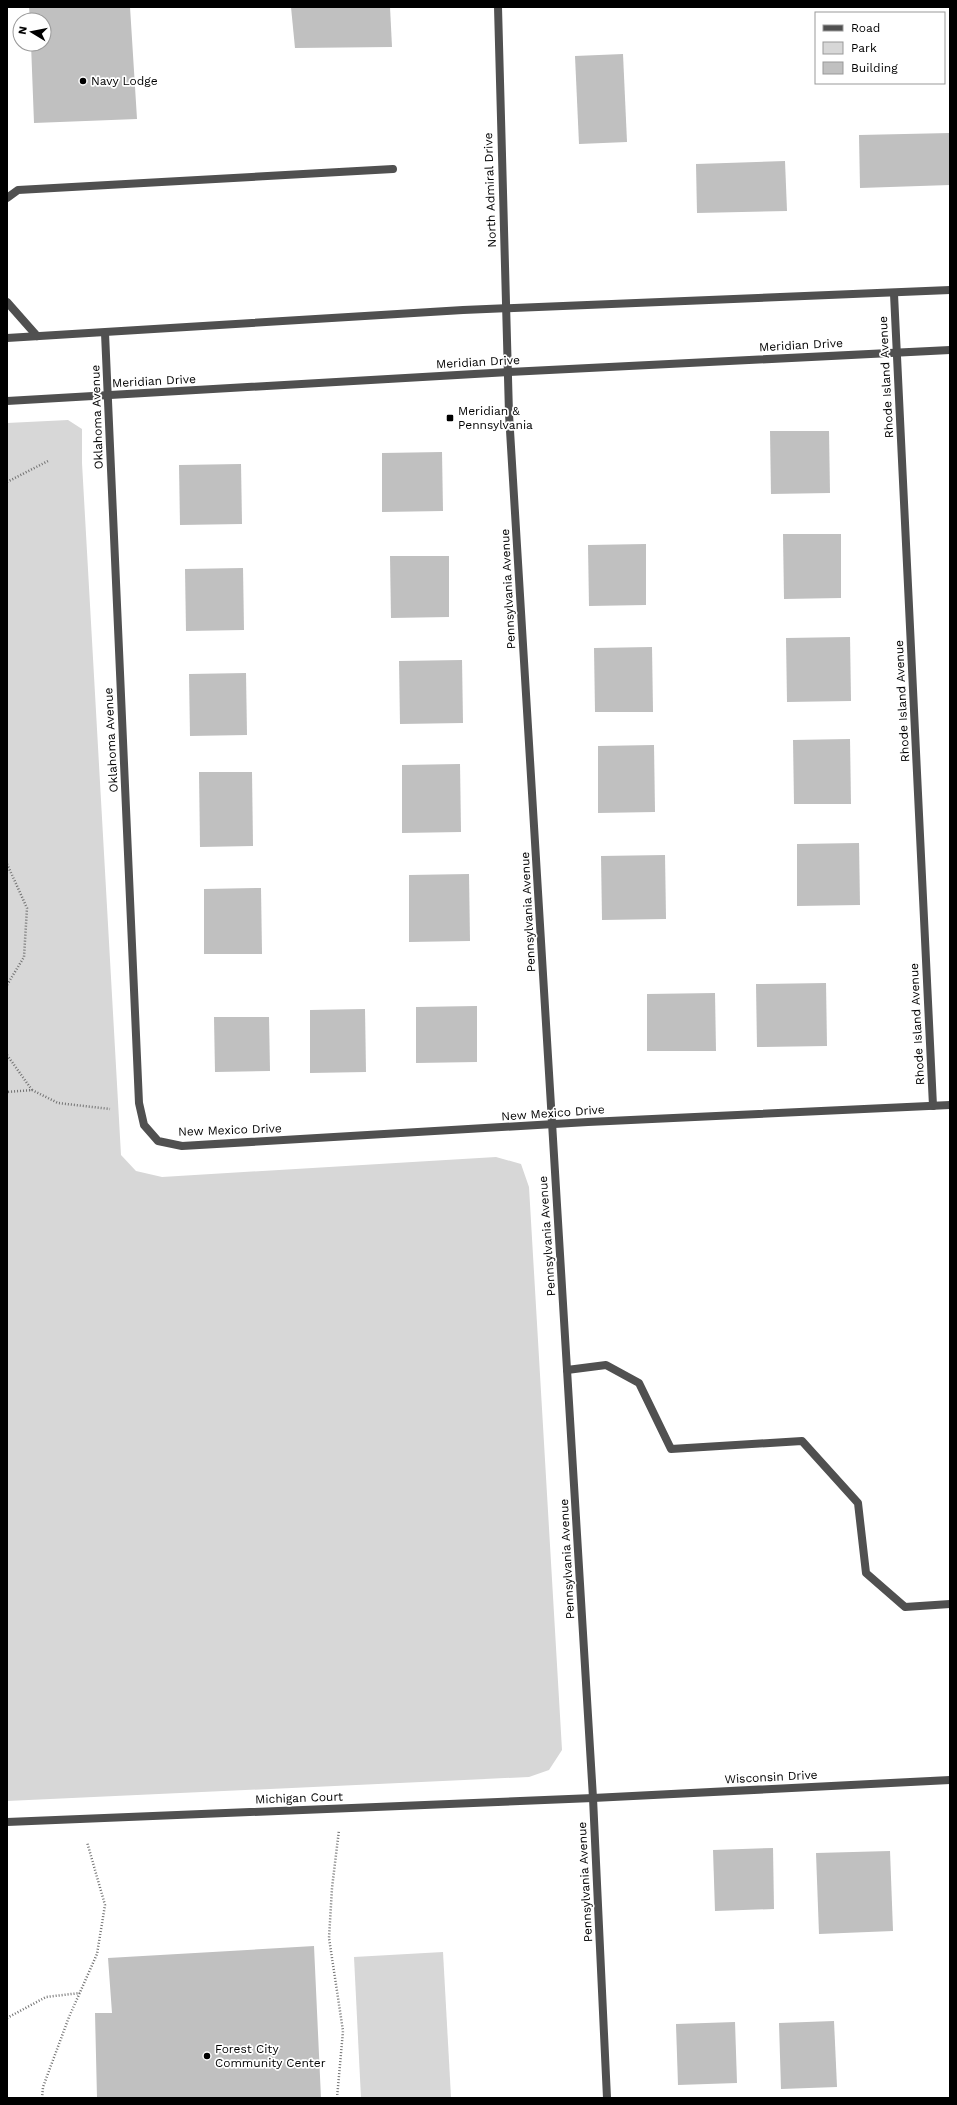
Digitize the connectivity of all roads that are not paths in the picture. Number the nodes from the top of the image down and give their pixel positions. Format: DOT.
graph roads {
  1 [pos="498,7"];
  2 [pos="393,170"];
  3 [pos="7,198"];
  4 [pos="950,290"];
  5 [pos="894,294"];
  6 [pos="7,302"];
  7 [pos="506,309"];
  8 [pos="105,333"];
  9 [pos="37,336"];
  10 [pos="7,338"];
  11 [pos="950,350"];
  12 [pos="897,353"];
  13 [pos="509,372"];
  14 [pos="108,396"];
  15 [pos="7,401"];
  16 [pos="950,1105"];
  17 [pos="933,1106"];
  18 [pos="552,1124"];
  19 [pos="158,1141"];
  20 [pos="567,1370"];
  21 [pos="950,1604"];
  22 [pos="950,1780"];
  23 [pos="593,1798"];
  24 [pos="7,1822"];
  25 [pos="607,2098"];
  1 -- 7 [label="street, North Admiral Drive"];
  2 -- 3 [label="street"];
  4 -- 5 [label="street"];
  5 -- 7 [label="street"];
  5 -- 12 [label="street, Rhode Island Avenue"];
  6 -- 9 [label="street"];
  7 -- 8 [label="street"];
  7 -- 13 [label="street, North Admiral Drive"];
  8 -- 9 [label="street"];
  8 -- 14 [label="street, Oklahoma Avenue"];
  9 -- 10 [label="street"];
  11 -- 12 [label="street, Meridian Drive"];
  12 -- 13 [label="street, Meridian Drive"];
  12 -- 17 [label="street, Rhode Island Avenue"];
  13 -- 14 [label="street, Meridian Drive"];
  13 -- 18 [label="street, Pennsylvania Avenue"];
  14 -- 15 [label="street, Meridian Drive"];
  14 -- 19 [label="street, Oklahoma Avenue"];
  16 -- 17 [label="street, New Mexico Drive"];
  17 -- 18 [label="street, New Mexico Drive"];
  18 -- 19 [label="street, New Mexico Drive"];
  18 -- 20 [label="street, Pennsylvania Avenue"];
  20 -- 21 [label="street"];
  20 -- 23 [label="street, Pennsylvania Avenue"];
  22 -- 23 [label="street, Wisconsin Drive"];
  23 -- 24 [label="street, Michigan Court"];
  23 -- 25 [label="street, Pennsylvania Avenue"];
}
